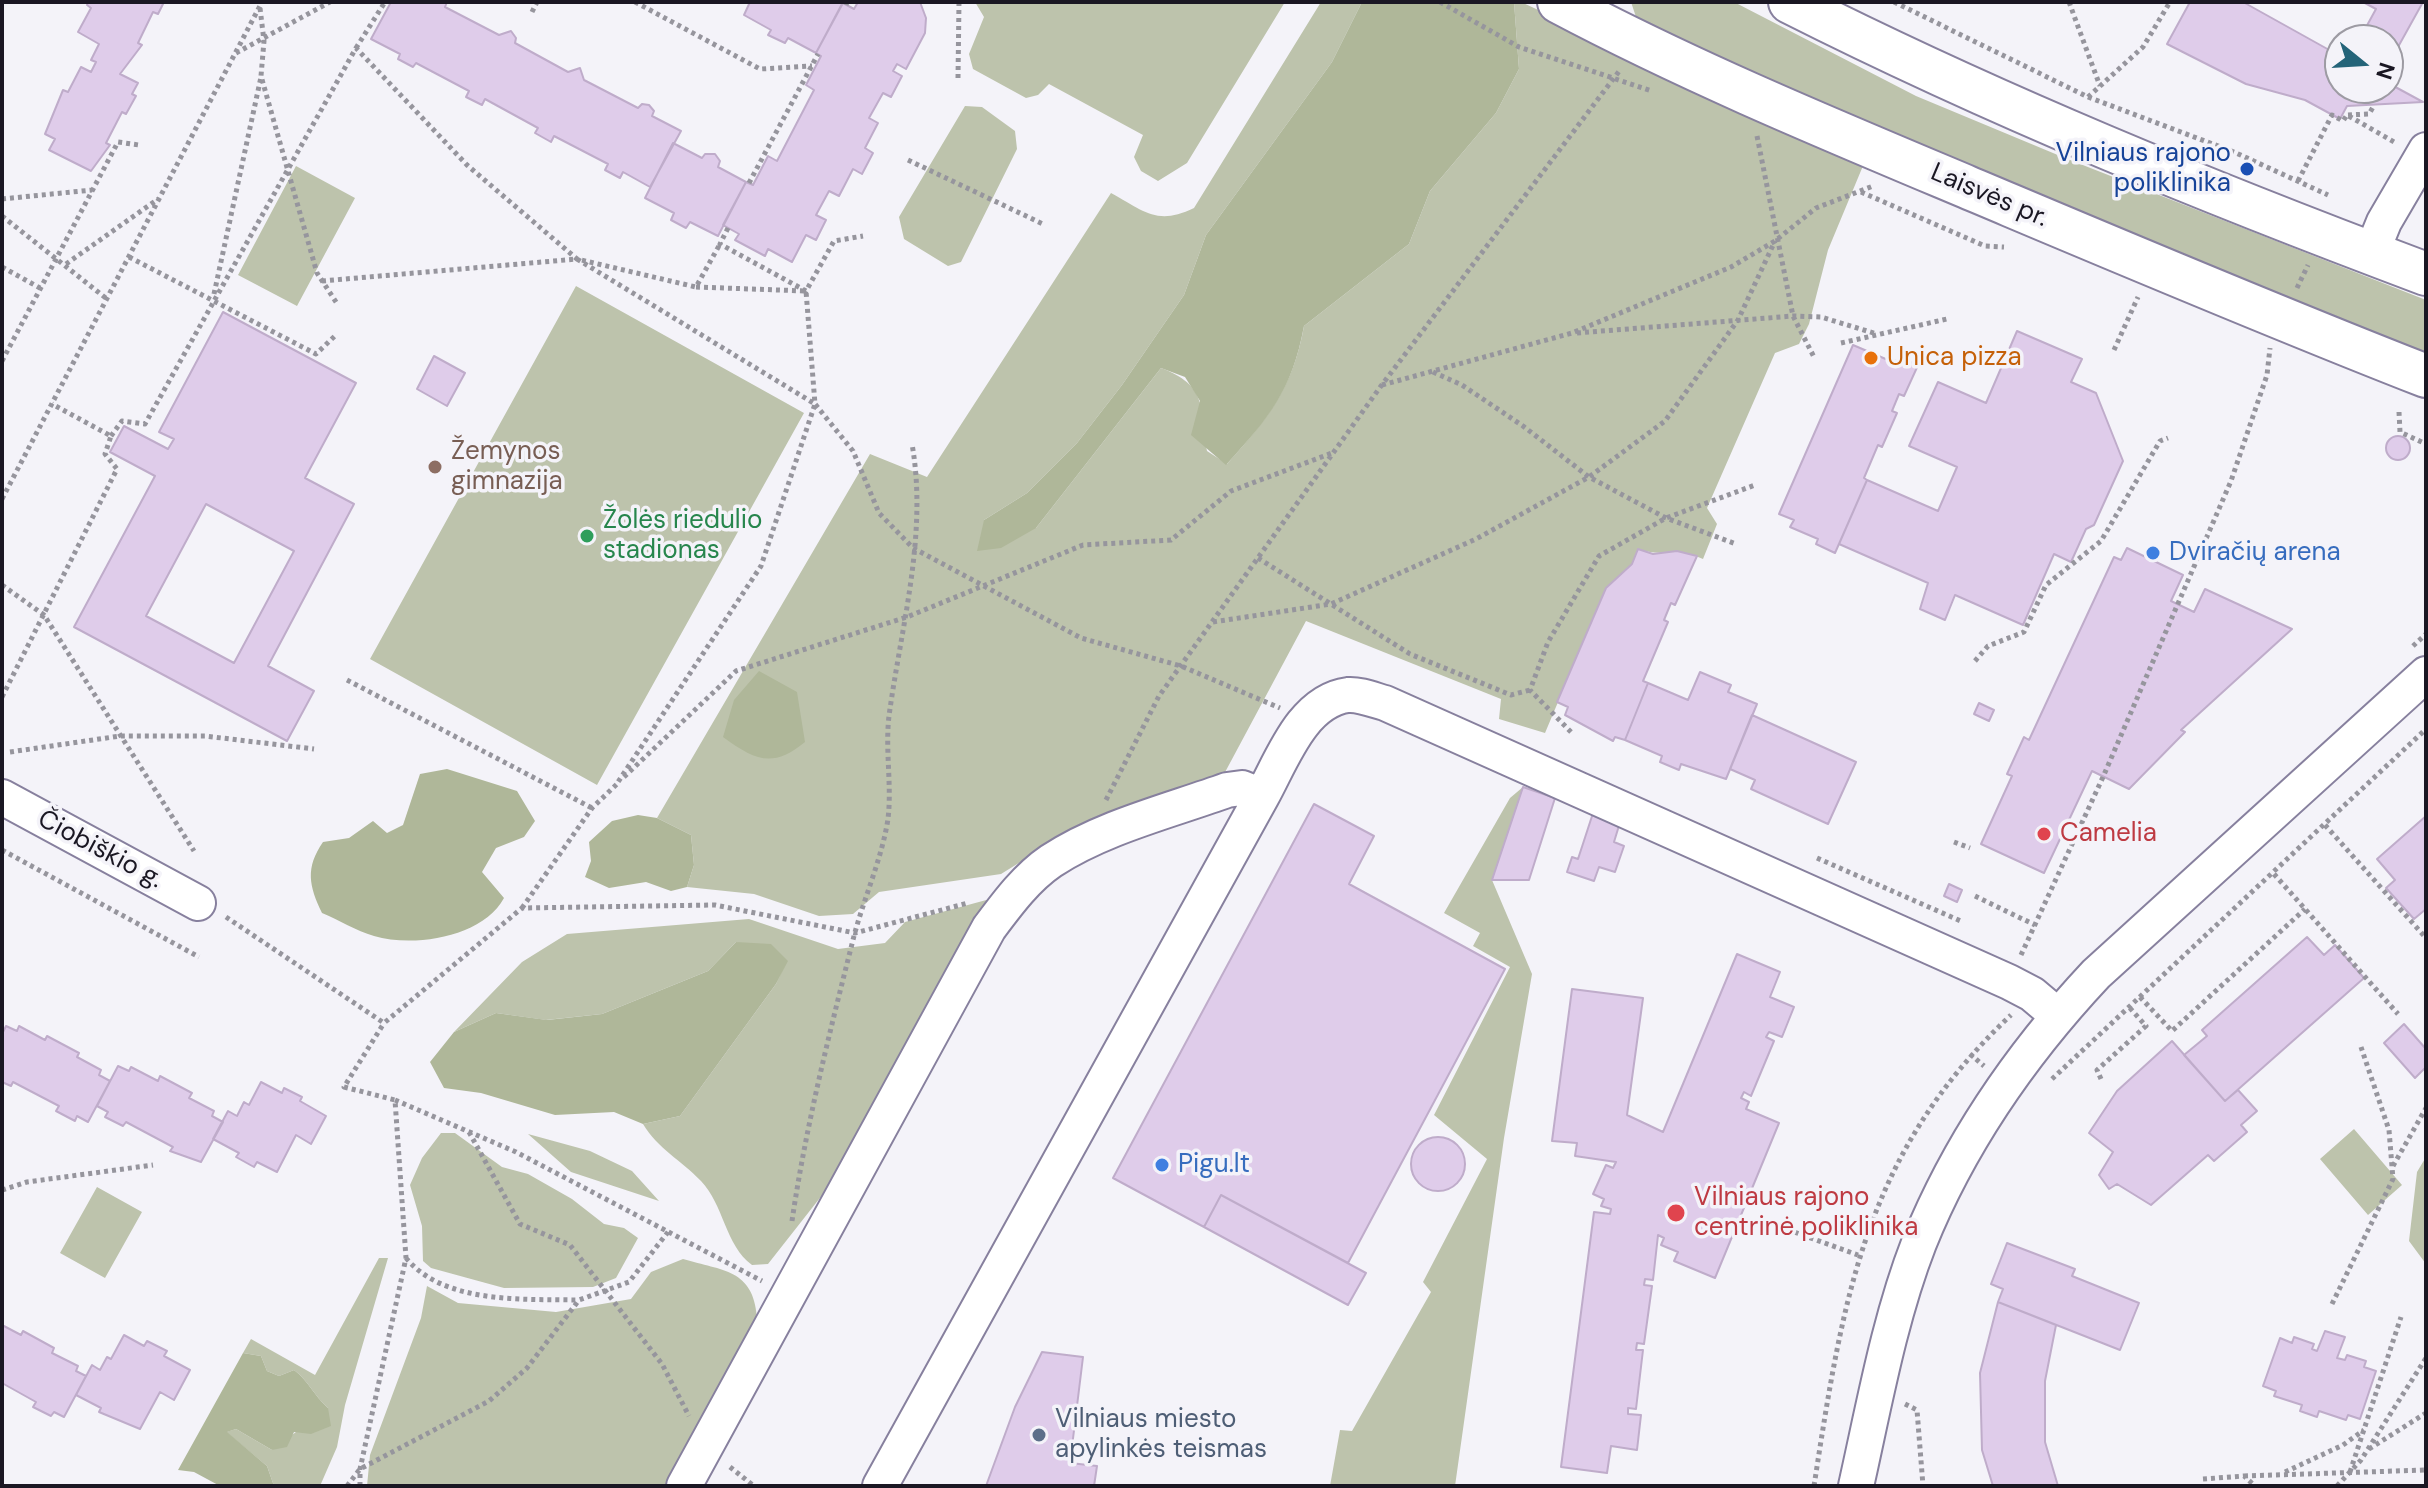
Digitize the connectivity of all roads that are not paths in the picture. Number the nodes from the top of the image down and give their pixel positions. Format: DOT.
graph roads {
  1 [pos="1559,2"];
  2 [pos="1618,2"];
  3 [pos="1790,2"];
  4 [pos="1629,54"];
  5 [pos="2416,149"];
  6 [pos="2371,254"];
  7 [pos="2426,274"];
  8 [pos="2426,376"];
  9 [pos="2426,674"];
  10 [pos="1262,796"];
  11 [pos="2,797"];
  12 [pos="212,910"];
  13 [pos="2057,1015"];
  14 [pos="684,1486"];
  15 [pos="880,1486"];
  16 [pos="1856,1486"];
  1 -- 4 [label="main road, Laisvės pr."];
  2 -- 4 [label="main road"];
  3 -- 6 [label="main road"];
  4 -- 8 [label="main road, Laisvės pr."];
  5 -- 6 [label="street"];
  6 -- 7 [label="main road"];
  9 -- 13 [label="street"];
  10 -- 13 [label="street"];
  10 -- 14 [label="street"];
  10 -- 15 [label="street"];
  11 -- 12 [label="street, Čiobiškio g."];
  13 -- 16 [label="street"];
}
